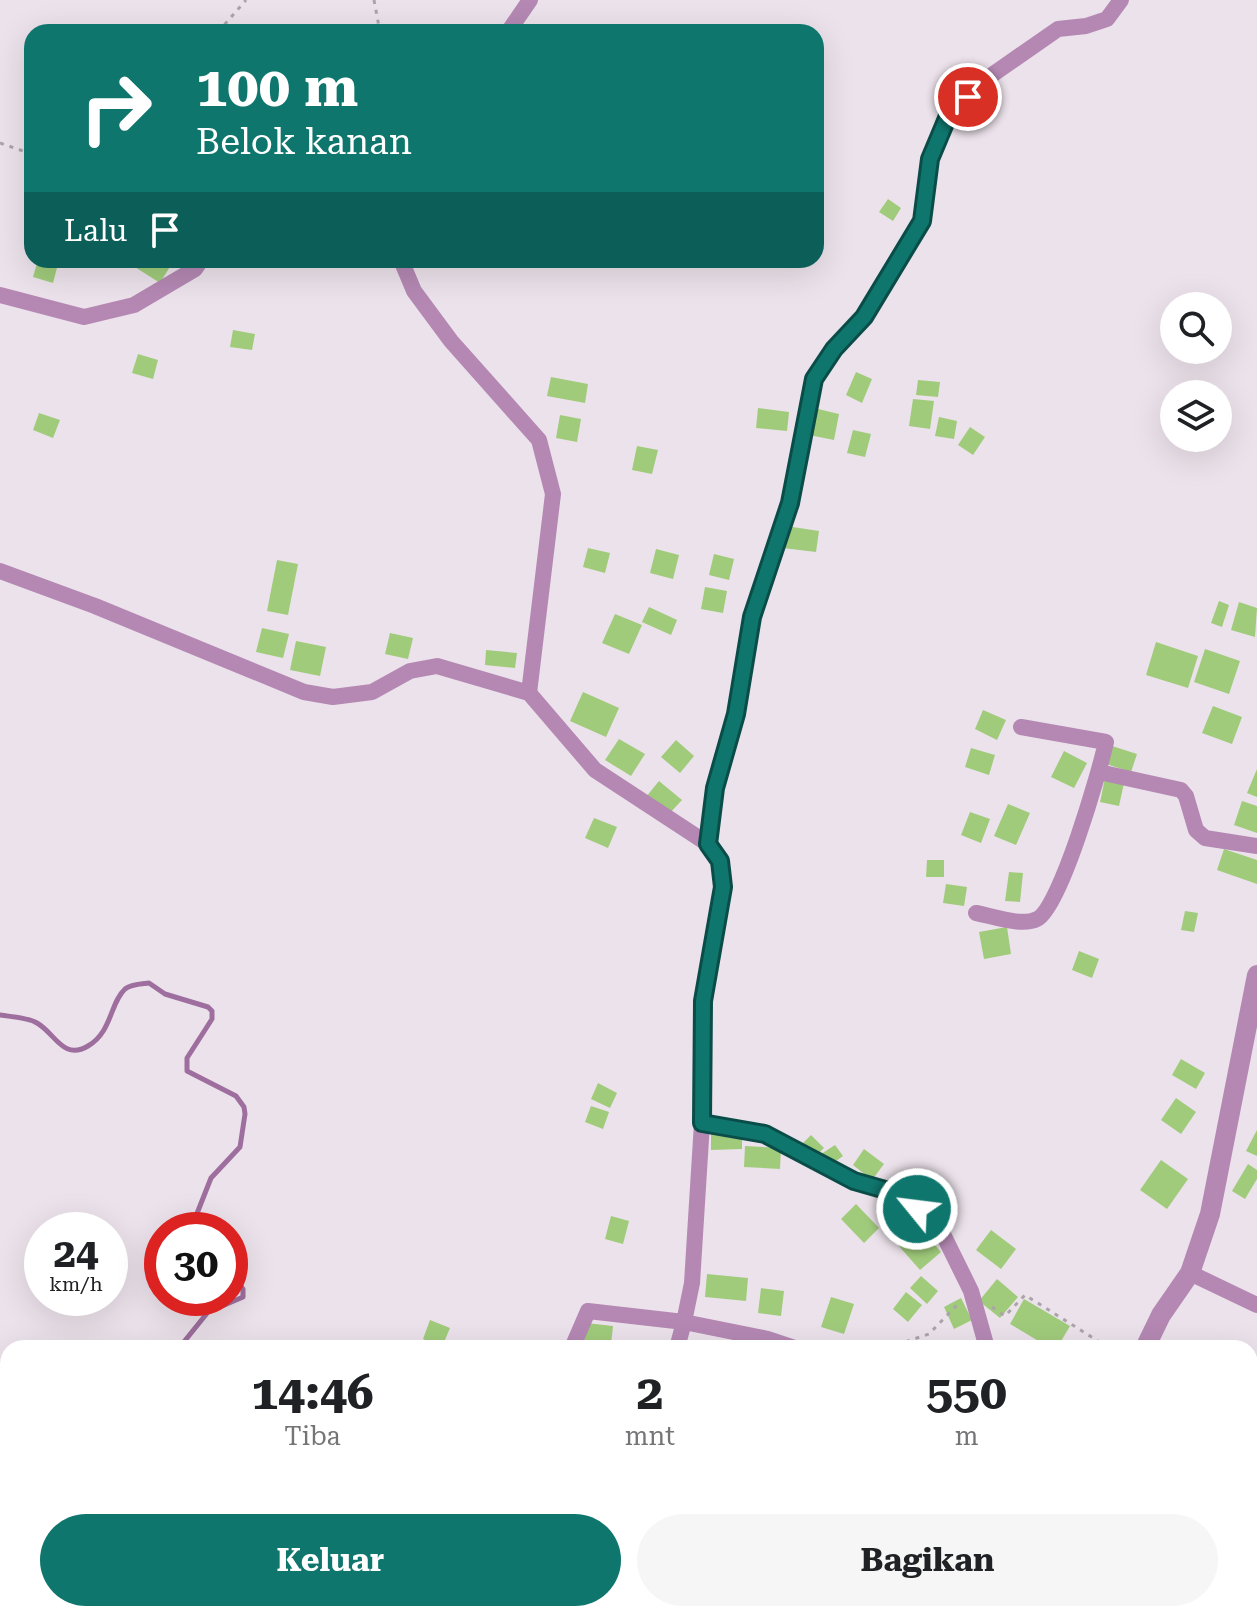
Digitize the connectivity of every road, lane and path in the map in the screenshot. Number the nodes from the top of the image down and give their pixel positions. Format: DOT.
graph roads {
  1 [pos="246,0"];
  2 [pos="374,0"];
  3 [pos="530,0"];
  4 [pos="1121,0"];
  5 [pos="225,24"];
  6 [pos="378,24"];
  7 [pos="514,24"];
  8 [pos="0,143"];
  9 [pos="24,151"];
  10 [pos="196,268"];
  11 [pos="404,268"];
  12 [pos="0,295"];
  13 [pos="0,571"];
  14 [pos="529,693"];
  15 [pos="1021,727"];
  16 [pos="1099,772"];
  17 [pos="708,844"];
  18 [pos="1257,846"];
  19 [pos="976,913"];
  20 [pos="1257,975"];
  21 [pos="702,1123"];
  22 [pos="1190,1273"];
  23 [pos="971,1291"];
  24 [pos="1257,1305"];
  25 [pos="684,1322"];
  26 [pos="575,1340"];
  27 [pos="679,1340"];
  28 [pos="771,1340"];
  29 [pos="911,1340"];
  30 [pos="985,1340"];
  31 [pos="1096,1340"];
  32 [pos="1149,1340"];
  1 -- 5 [label="path"];
  2 -- 6 [label="path"];
  3 -- 7 [label="street"];
  4 -- 17 [label="street"];
  8 -- 9 [label="path"];
  10 -- 12 [label="street"];
  11 -- 14 [label="street"];
  13 -- 14 [label="street"];
  14 -- 17 [label="street"];
  15 -- 16 [label="street"];
  16 -- 18 [label="street"];
  16 -- 19 [label="street"];
  17 -- 21 [label="street"];
  20 -- 22 [label="street"];
  21 -- 23 [label="street"];
  21 -- 25 [label="street"];
  22 -- 24 [label="street"];
  22 -- 32 [label="street"];
  23 -- 29 [label="path"];
  23 -- 30 [label="street"];
  23 -- 31 [label="path"];
  25 -- 26 [label="street"];
  25 -- 27 [label="street"];
  25 -- 28 [label="street"];
}
